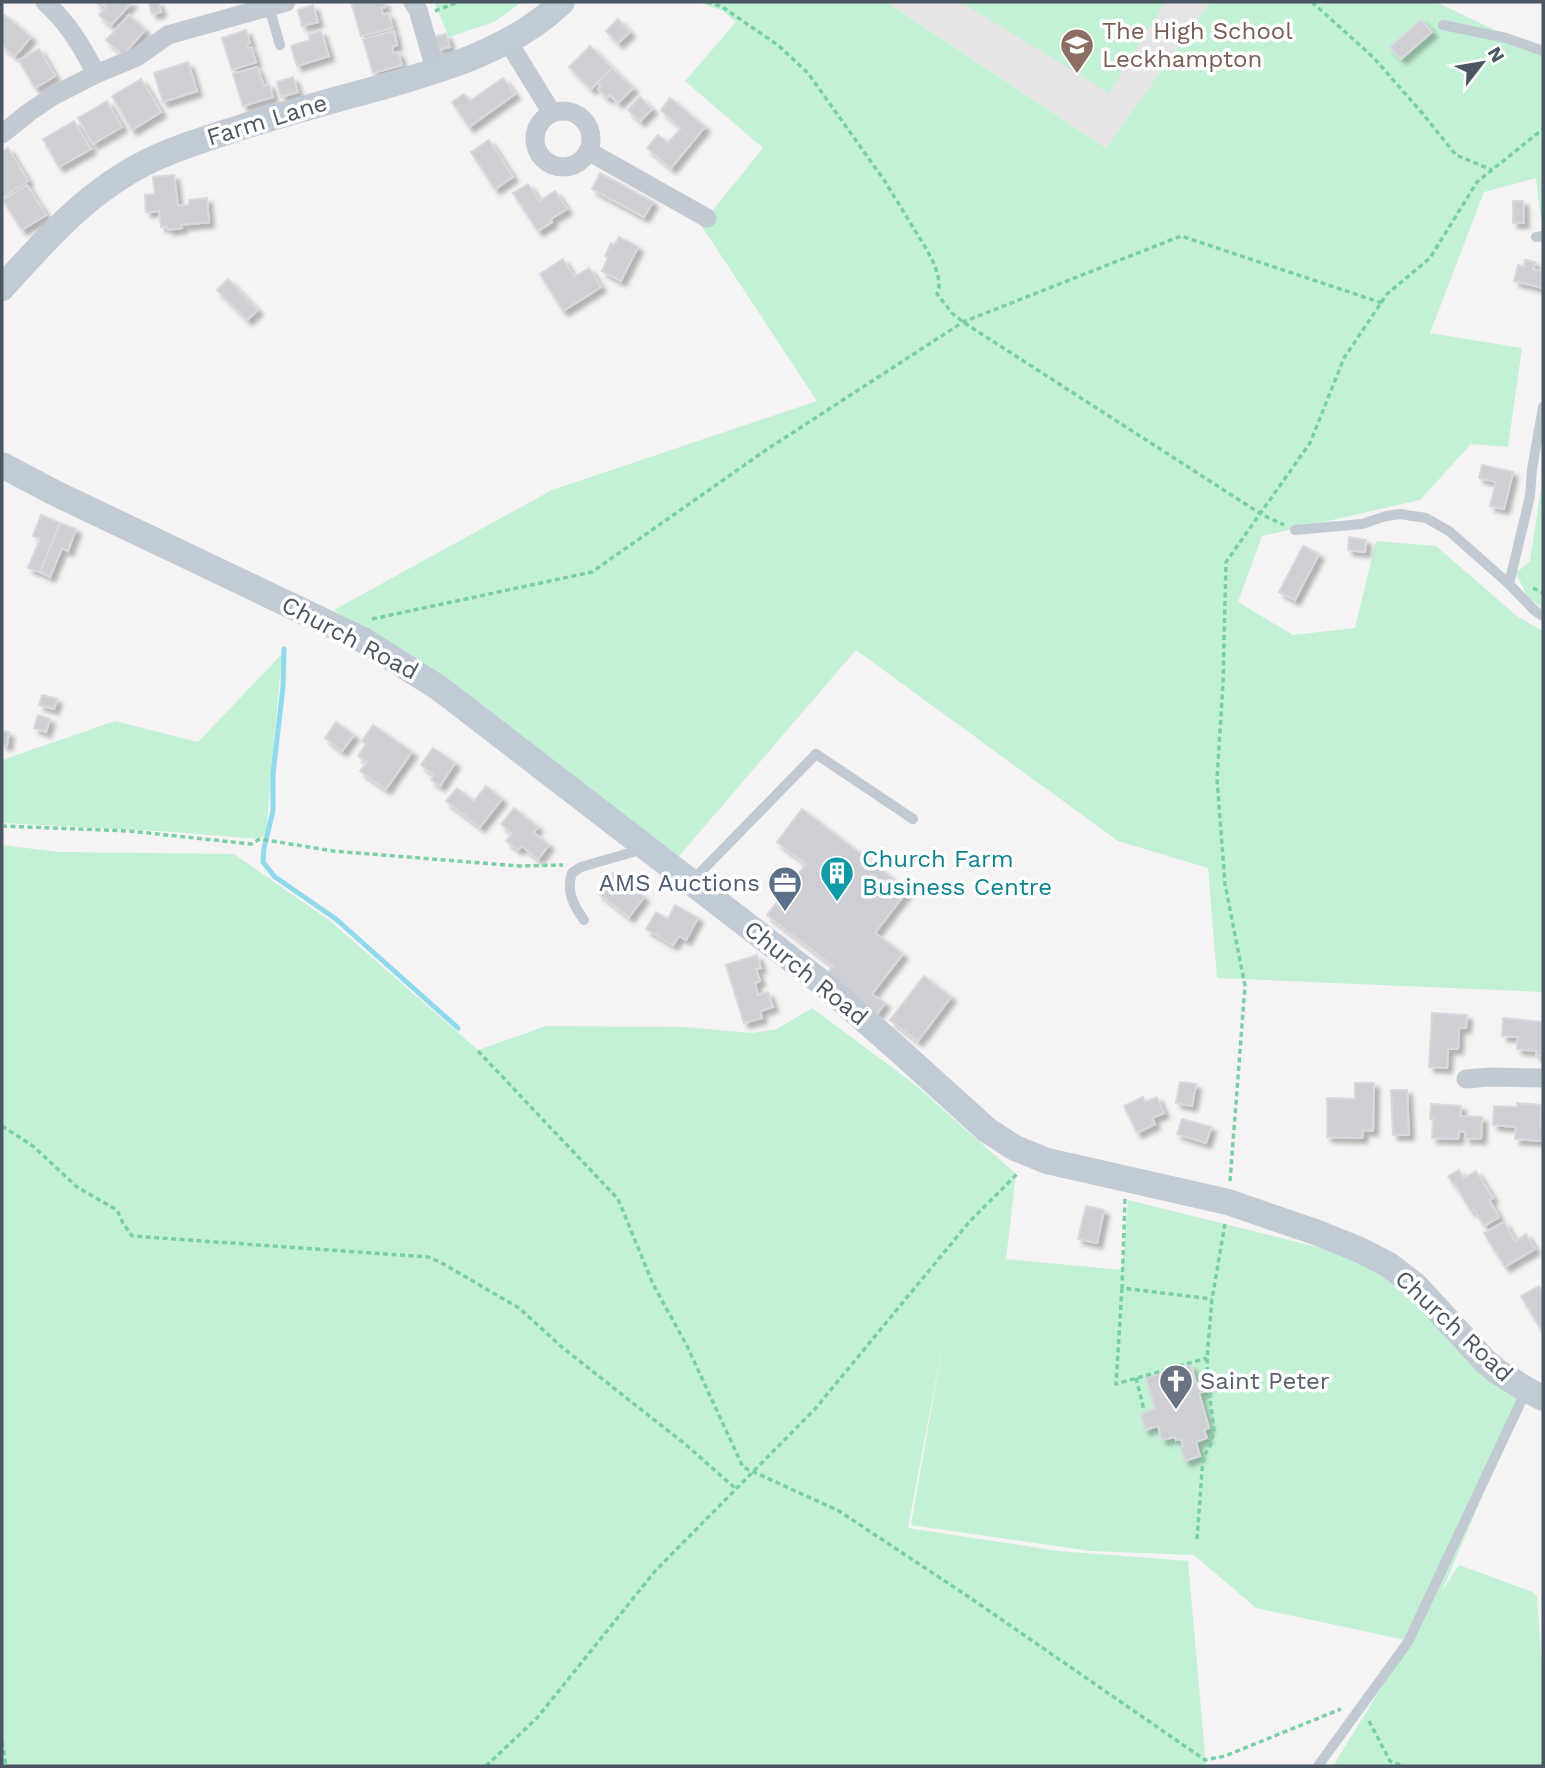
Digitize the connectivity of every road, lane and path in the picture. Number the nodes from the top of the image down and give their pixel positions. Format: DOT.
graph roads {
  1 [pos="45,2"];
  2 [pos="413,2"];
  3 [pos="562,2"];
  4 [pos="707,2"];
  5 [pos="1312,2"];
  6 [pos="277,4"];
  7 [pos="1443,25"];
  8 [pos="508,40"];
  9 [pos="280,46"];
  10 [pos="1543,51"];
  11 [pos="436,72"];
  12 [pos="96,74"];
  13 [pos="552,113"];
  14 [pos="1543,129"];
  15 [pos="2,134"];
  16 [pos="588,151"];
  17 [pos="1492,170"];
  18 [pos="707,218"];
  19 [pos="2,288"];
  20 [pos="1382,303"];
  21 [pos="962,322"];
  22 [pos="1543,407"];
  23 [pos="2,465"];
  24 [pos="1261,514"];
  25 [pos="1294,530"];
  26 [pos="1509,584"];
  27 [pos="1543,616"];
  28 [pos="373,619"];
  29 [pos="913,819"];
  30 [pos="2,826"];
  31 [pos="647,848"];
  32 [pos="579,868"];
  33 [pos="691,881"];
  34 [pos="584,920"];
  35 [pos="478,1051"];
  36 [pos="1543,1078"];
  37 [pos="1466,1079"];
  38 [pos="2,1126"];
  39 [pos="1034,1156"];
  40 [pos="1126,1179"];
  41 [pos="1228,1202"];
  42 [pos="1122,1288"];
  43 [pos="1212,1299"];
  44 [pos="1207,1358"];
  45 [pos="1136,1378"];
  46 [pos="1535,1394"];
  47 [pos="1143,1410"];
  48 [pos="754,1471"];
  49 [pos="736,1489"];
  50 [pos="1198,1539"];
  51 [pos="1349,1706"];
  52 [pos="1361,1706"];
  53 [pos="2,1742"];
  54 [pos="6,1766"];
  55 [pos="486,1766"];
  56 [pos="1318,1766"];
  57 [pos="1403,1766"];
  1 -- 12 [label="street"];
  2 -- 11 [label="street"];
  3 -- 8 [label="street, Farm Lane"];
  4 -- 21 [label="path"];
  5 -- 17 [label="path"];
  6 -- 9 [label="lane"];
  6 -- 12 [label="street"];
  7 -- 10 [label="lane"];
  8 -- 11 [label="street, Farm Lane"];
  8 -- 13 [label="street"];
  11 -- 19 [label="street, Farm Lane"];
  12 -- 15 [label="street"];
  13 -- 16 [label="street"];
  13 -- 16 [label="street"];
  14 -- 17 [label="path"];
  16 -- 18 [label="street"];
  17 -- 20 [label="path"];
  20 -- 21 [label="path"];
  20 -- 24 [label="path"];
  21 -- 24 [label="path"];
  21 -- 28 [label="path"];
  22 -- 26 [label="lane"];
  23 -- 31 [label="street, Church Road"];
  24 -- 25 [label="path"];
  24 -- 41 [label="path"];
  25 -- 26 [label="lane"];
  26 -- 27 [label="lane"];
  29 -- 33 [label="lane"];
  30 -- 32 [label="path"];
  31 -- 32 [label="lane"];
  31 -- 33 [label="street, Church Road"];
  32 -- 34 [label="lane"];
  33 -- 39 [label="street, Church Road"];
  35 -- 48 [label="path"];
  36 -- 37 [label="street"];
  38 -- 49 [label="path"];
  39 -- 40 [label="street, Church Road"];
  39 -- 48 [label="path"];
  40 -- 41 [label="street, Church Road"];
  40 -- 42 [label="path"];
  41 -- 43 [label="path"];
  41 -- 46 [label="street, Church Road"];
  42 -- 43 [label="path"];
  42 -- 45 [label="path"];
  43 -- 44 [label="path"];
  44 -- 45 [label="path"];
  44 -- 50 [label="path"];
  45 -- 47 [label="path"];
  46 -- 52 [label="lane"];
  48 -- 49 [label="path"];
  48 -- 51 [label="path"];
  49 -- 55 [label="path"];
  52 -- 56 [label="lane"];
  52 -- 57 [label="path"];
  53 -- 54 [label="path"];
}
